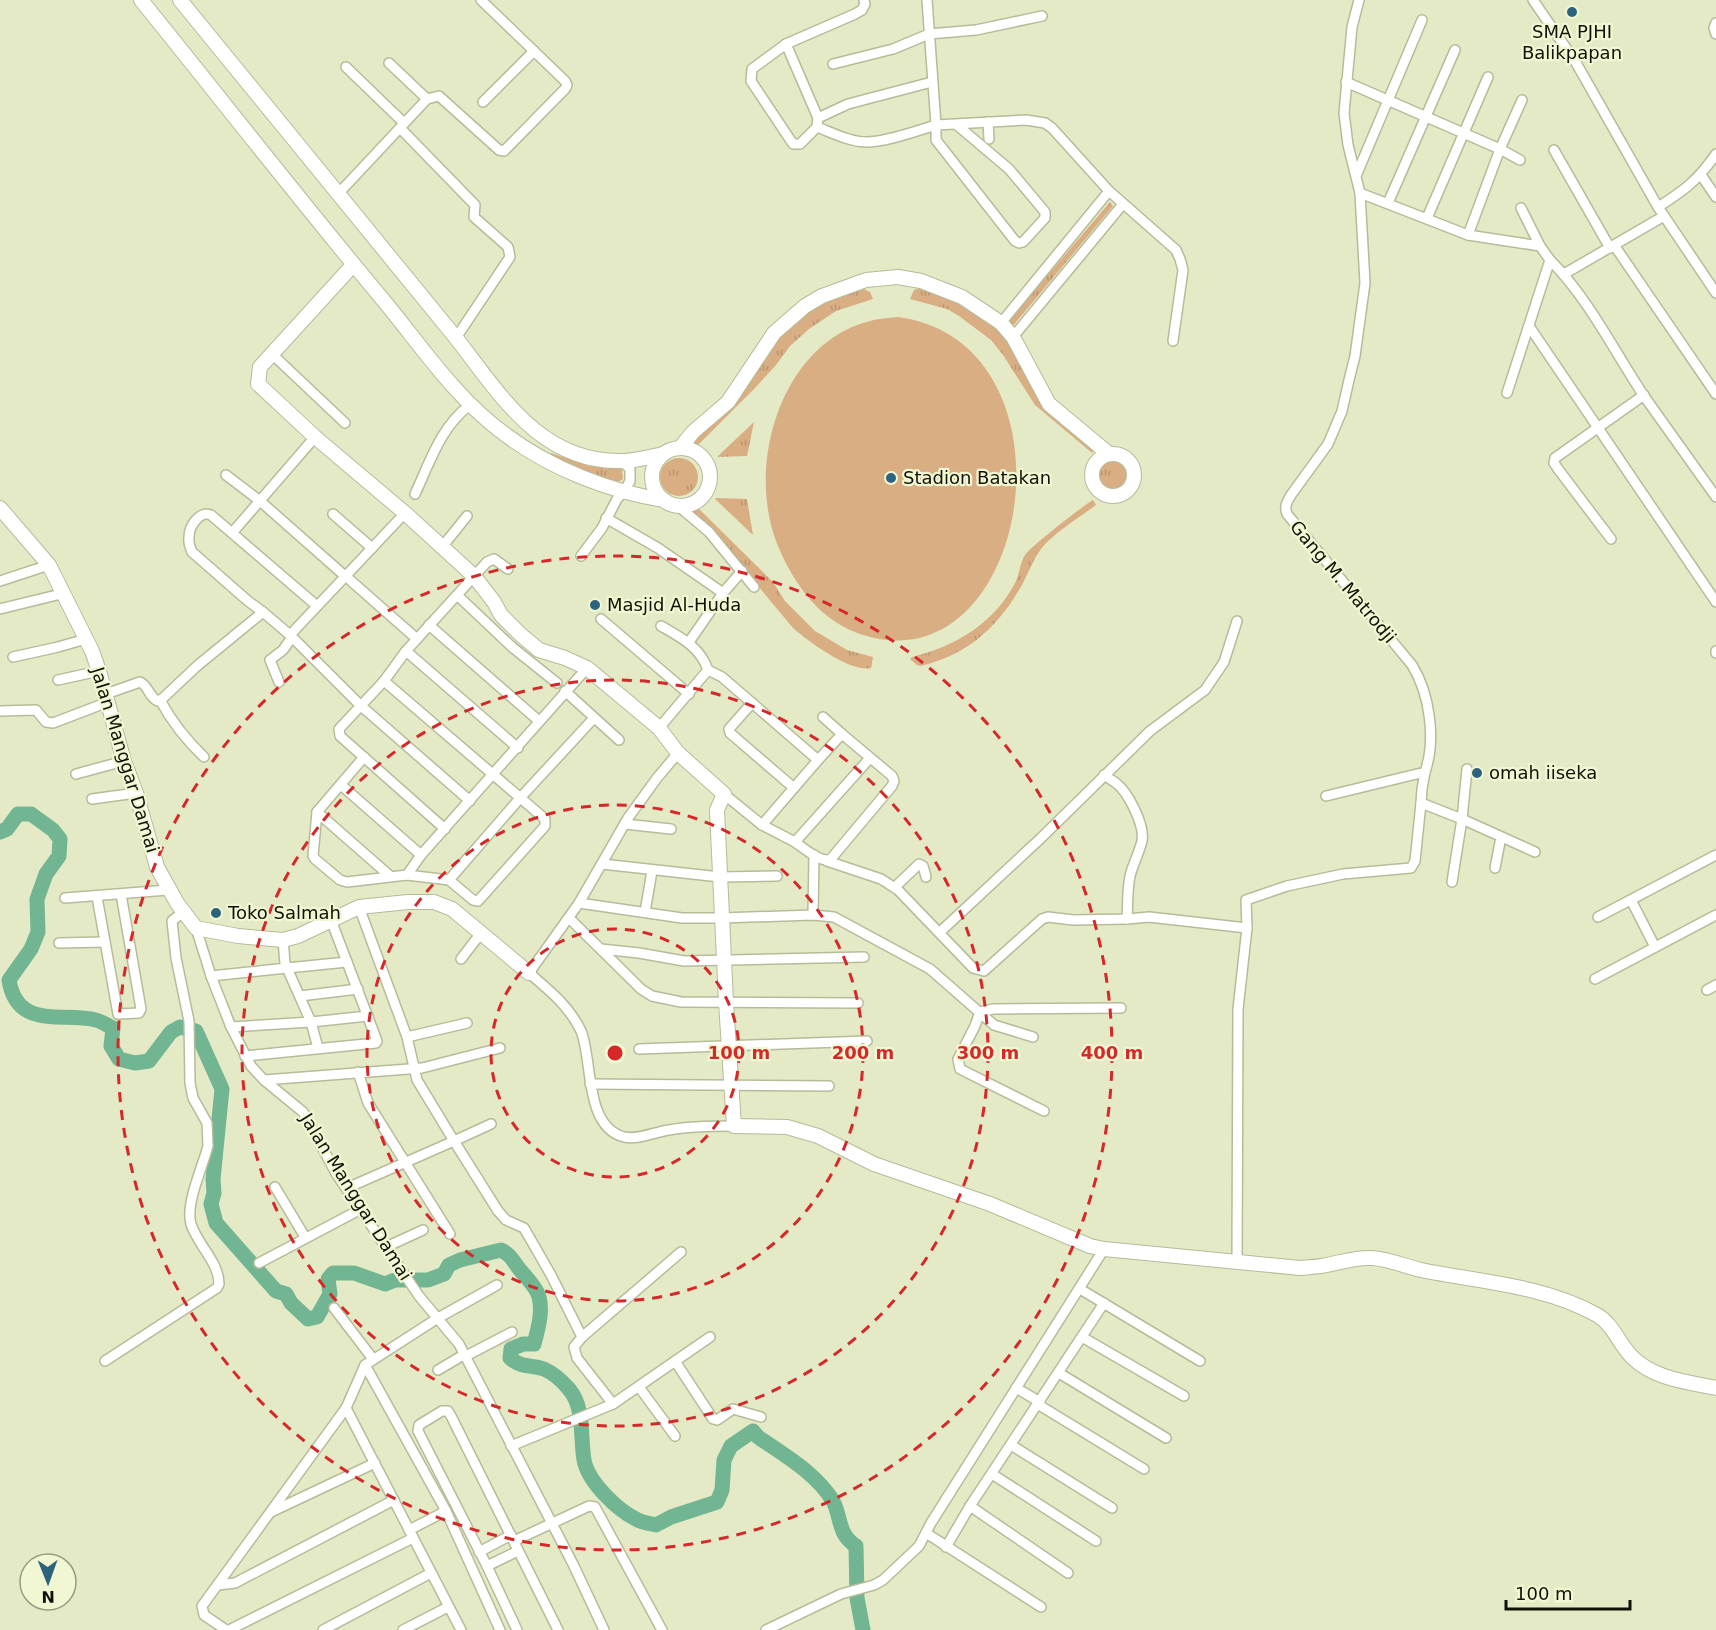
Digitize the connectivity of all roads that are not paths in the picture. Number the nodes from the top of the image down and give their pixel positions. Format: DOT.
graph roads {
  1 [pos="180,0"];
  2 [pos="481,0"];
  3 [pos="864,0"];
  4 [pos="927,0"];
  5 [pos="1359,0"];
  6 [pos="1533,0"];
  7 [pos="147,2"];
  8 [pos="1042,16"];
  9 [pos="1422,20"];
  10 [pos="1716,23"];
  11 [pos="929,34"];
  12 [pos="1716,34"];
  13 [pos="786,44"];
  14 [pos="1455,50"];
  15 [pos="534,51"];
  16 [pos="389,63"];
  17 [pos="833,64"];
  18 [pos="346,67"];
  19 [pos="1488,77"];
  20 [pos="932,82"];
  21 [pos="1346,82"];
  22 [pos="426,99"];
  23 [pos="1388,100"];
  24 [pos="1522,100"];
  25 [pos="483,102"];
  26 [pos="1426,117"];
  27 [pos="818,122"];
  28 [pos="988,122"];
  29 [pos="402,125"];
  30 [pos="936,125"];
  31 [pos="957,125"];
  32 [pos="1463,133"];
  33 [pos="989,139"];
  34 [pos="1500,149"];
  35 [pos="1554,150"];
  36 [pos="1716,154"];
  37 [pos="1520,159"];
  38 [pos="1701,175"];
  39 [pos="1355,177"];
  40 [pos="1109,191"];
  41 [pos="1360,193"];
  42 [pos="338,194"];
  43 [pos="1716,197"];
  44 [pos="1388,203"];
  45 [pos="1123,204"];
  46 [pos="1658,207"];
  47 [pos="1521,208"];
  48 [pos="1664,216"];
  49 [pos="1427,218"];
  50 [pos="1468,235"];
  51 [pos="1540,246"];
  52 [pos="1612,246"];
  53 [pos="1550,260"];
  54 [pos="353,265"];
  55 [pos="1564,274"];
  56 [pos="1716,293"];
  57 [pos="1001,323"];
  58 [pos="1529,326"];
  59 [pos="1013,337"];
  60 [pos="456,338"];
  61 [pos="1173,341"];
  62 [pos="273,354"];
  63 [pos="1715,391"];
  64 [pos="1508,393"];
  65 [pos="1644,395"];
  66 [pos="470,405"];
  67 [pos="524,422"];
  68 [pos="345,423"];
  69 [pos="1597,428"];
  70 [pos="315,437"];
  71 [pos="510,438"];
  72 [pos="549,441"];
  73 [pos="680,448"];
  74 [pos="663,454"];
  75 [pos="1109,454"];
  76 [pos="538,457"];
  77 [pos="622,461"];
  78 [pos="226,476"];
  79 [pos="625,490"];
  80 [pos="416,494"];
  81 [pos="1716,497"];
  82 [pos="260,501"];
  83 [pos="670,503"];
  84 [pos="0,508"];
  85 [pos="405,513"];
  86 [pos="333,514"];
  87 [pos="467,516"];
  88 [pos="606,518"];
  89 [pos="5,522"];
  90 [pos="232,534"];
  91 [pos="1611,539"];
  92 [pos="442,547"];
  93 [pos="372,548"];
  94 [pos="581,556"];
  95 [pos="49,565"];
  96 [pos="508,569"];
  97 [pos="741,572"];
  98 [pos="474,576"];
  99 [pos="348,578"];
  100 [pos="0,581"];
  101 [pos="754,587"];
  102 [pos="65,593"];
  103 [pos="723,593"];
  104 [pos="457,595"];
  105 [pos="1716,602"];
  106 [pos="317,606"];
  107 [pos="0,609"];
  108 [pos="263,612"];
  109 [pos="601,619"];
  110 [pos="1237,621"];
  111 [pos="429,625"];
  112 [pos="661,626"];
  113 [pos="293,638"];
  114 [pos="86,639"];
  115 [pos="417,639"];
  116 [pos="689,642"];
  117 [pos="406,651"];
  118 [pos="13,657"];
  119 [pos="586,668"];
  120 [pos="708,670"];
  121 [pos="99,671"];
  122 [pos="58,680"];
  123 [pos="384,681"];
  124 [pos="279,682"];
  125 [pos="557,683"];
  126 [pos="565,692"];
  127 [pos="689,694"];
  128 [pos="107,698"];
  129 [pos="160,700"];
  130 [pos="752,703"];
  131 [pos="360,705"];
  132 [pos="0,711"];
  133 [pos="823,717"];
  134 [pos="594,718"];
  135 [pos="539,721"];
  136 [pos="659,728"];
  137 [pos="842,734"];
  138 [pos="619,740"];
  139 [pos="518,748"];
  140 [pos="678,753"];
  141 [pos="204,757"];
  142 [pos="364,757"];
  143 [pos="870,758"];
  144 [pos="818,760"];
  145 [pos="124,761"];
  146 [pos="1467,769"];
  147 [pos="1425,772"];
  148 [pos="76,774"];
  149 [pos="494,774"];
  150 [pos="1104,775"];
  151 [pos="341,785"];
  152 [pos="794,788"];
  153 [pos="136,793"];
  154 [pos="1326,795"];
  155 [pos="521,796"];
  156 [pos="92,799"];
  157 [pos="470,801"];
  158 [pos="720,802"];
  159 [pos="1421,803"];
  160 [pos="317,812"];
  161 [pos="1462,819"];
  162 [pos="625,824"];
  163 [pos="762,825"];
  164 [pos="445,829"];
  165 [pos="671,829"];
  166 [pos="1501,837"];
  167 [pos="795,842"];
  168 [pos="1535,852"];
  169 [pos="421,855"];
  170 [pos="814,855"];
  171 [pos="1716,855"];
  172 [pos="827,861"];
  173 [pos="602,864"];
  174 [pos="1495,868"];
  175 [pos="652,871"];
  176 [pos="407,875"];
  177 [pos="390,876"];
  178 [pos="777,876"];
  179 [pos="720,877"];
  180 [pos="926,877"];
  181 [pos="449,880"];
  182 [pos="1452,882"];
  183 [pos="895,887"];
  184 [pos="168,890"];
  185 [pos="121,894"];
  186 [pos="97,897"];
  187 [pos="65,898"];
  188 [pos="1631,900"];
  189 [pos="579,903"];
  190 [pos="359,907"];
  191 [pos="183,912"];
  192 [pos="645,912"];
  193 [pos="813,915"];
  194 [pos="1716,915"];
  195 [pos="1598,917"];
  196 [pos="569,918"];
  197 [pos="722,918"];
  198 [pos="1127,919"];
  199 [pos="331,920"];
  200 [pos="196,928"];
  201 [pos="1247,928"];
  202 [pos="940,932"];
  203 [pos="481,933"];
  204 [pos="283,940"];
  205 [pos="105,942"];
  206 [pos="59,943"];
  207 [pos="1655,947"];
  208 [pos="601,949"];
  209 [pos="864,957"];
  210 [pos="461,959"];
  211 [pos="724,960"];
  212 [pos="347,962"];
  213 [pos="288,968"];
  214 [pos="529,973"];
  215 [pos="211,976"];
  216 [pos="1595,979"];
  217 [pos="358,989"];
  218 [pos="300,996"];
  219 [pos="726,1002"];
  220 [pos="858,1002"];
  221 [pos="1121,1008"];
  222 [pos="980,1012"];
  223 [pos="368,1016"];
  224 [pos="311,1022"];
  225 [pos="467,1023"];
  226 [pos="231,1027"];
  227 [pos="407,1037"];
  228 [pos="1034,1037"];
  229 [pos="867,1041"];
  230 [pos="728,1046"];
  231 [pos="318,1048"];
  232 [pos="500,1048"];
  233 [pos="639,1049"];
  234 [pos="245,1056"];
  235 [pos="413,1068"];
  236 [pos="358,1072"];
  237 [pos="264,1080"];
  238 [pos="590,1084"];
  239 [pos="730,1086"];
  240 [pos="829,1086"];
  241 [pos="1044,1111"];
  242 [pos="491,1124"];
  243 [pos="734,1126"];
  244 [pos="454,1141"];
  245 [pos="405,1162"];
  246 [pos="275,1187"];
  247 [pos="347,1188"];
  248 [pos="361,1209"];
  249 [pos="423,1230"];
  250 [pos="450,1234"];
  251 [pos="305,1237"];
  252 [pos="386,1246"];
  253 [pos="1104,1249"];
  254 [pos="681,1252"];
  255 [pos="1238,1262"];
  256 [pos="260,1263"];
  257 [pos="497,1285"];
  258 [pos="1080,1288"];
  259 [pos="1104,1303"];
  260 [pos="334,1308"];
  261 [pos="438,1317"];
  262 [pos="512,1332"];
  263 [pos="710,1336"];
  264 [pos="582,1337"];
  265 [pos="1082,1337"];
  266 [pos="465,1355"];
  267 [pos="105,1360"];
  268 [pos="675,1361"];
  269 [pos="1200,1361"];
  270 [pos="369,1362"];
  271 [pos="438,1370"];
  272 [pos="1059,1373"];
  273 [pos="639,1387"];
  274 [pos="1016,1388"];
  275 [pos="1716,1388"];
  276 [pos="1184,1396"];
  277 [pos="613,1404"];
  278 [pos="1040,1404"];
  279 [pos="346,1408"];
  280 [pos="760,1417"];
  281 [pos="675,1437"];
  282 [pos="1166,1438"];
  283 [pos="1011,1445"];
  284 [pos="512,1446"];
  285 [pos="375,1463"];
  286 [pos="1144,1469"];
  287 [pos="992,1474"];
  288 [pos="394,1500"];
  289 [pos="970,1506"];
  290 [pos="1112,1508"];
  291 [pos="446,1510"];
  292 [pos="269,1513"];
  293 [pos="552,1524"];
  294 [pos="926,1533"];
  295 [pos="411,1534"];
  296 [pos="512,1538"];
  297 [pos="1096,1541"];
  298 [pos="946,1547"];
  299 [pos="518,1551"];
  300 [pos="479,1552"];
  301 [pos="487,1566"];
  302 [pos="431,1573"];
  303 [pos="1068,1573"];
  304 [pos="218,1585"];
  305 [pos="448,1607"];
  306 [pos="1041,1608"];
  307 [pos="228,1630"];
  308 [pos="323,1630"];
  309 [pos="403,1630"];
  310 [pos="461,1630"];
  311 [pos="500,1630"];
  312 [pos="517,1630"];
  313 [pos="558,1630"];
  314 [pos="604,1630"];
  315 [pos="662,1630"];
  316 [pos="766,1630"];
  1 -- 42 [label="street"];
  2 -- 15 [label="street"];
  3 -- 13 [label="street"];
  4 -- 11 [label="street"];
  5 -- 21 [label="street"];
  6 -- 46 [label="street"];
  7 -- 54 [label="street"];
  8 -- 11 [label="street"];
  9 -- 23 [label="street"];
  10 -- 12 [label="street"];
  11 -- 17 [label="street"];
  11 -- 20 [label="street"];
  13 -- 27 [label="street"];
  13 -- 27 [label="street"];
  14 -- 26 [label="street"];
  15 -- 22 [label="street"];
  15 -- 25 [label="street"];
  16 -- 22 [label="street"];
  18 -- 29 [label="street"];
  19 -- 32 [label="street"];
  20 -- 27 [label="street"];
  20 -- 30 [label="street"];
  21 -- 23 [label="street"];
  21 -- 39 [label="street"];
  22 -- 29 [label="street"];
  23 -- 26 [label="street"];
  23 -- 39 [label="street"];
  24 -- 34 [label="street"];
  26 -- 32 [label="street"];
  26 -- 44 [label="street"];
  27 -- 30 [label="street"];
  28 -- 31 [label="street"];
  28 -- 33 [label="street"];
  28 -- 40 [label="street"];
  29 -- 42 [label="street"];
  29 -- 60 [label="street"];
  30 -- 31 [label="street"];
  30 -- 31 [label="street"];
  32 -- 34 [label="street"];
  32 -- 49 [label="street"];
  34 -- 37 [label="street"];
  34 -- 50 [label="street"];
  35 -- 52 [label="street"];
  36 -- 38 [label="street"];
  38 -- 43 [label="street"];
  38 -- 46 [label="street"];
  39 -- 41 [label="street"];
  40 -- 45 [label="street"];
  40 -- 57 [label="street"];
  41 -- 44 [label="street"];
  41 -- 147 [label="street, Gang M. Matrodji"];
  42 -- 60 [label="street"];
  44 -- 49 [label="street"];
  45 -- 59 [label="street"];
  45 -- 61 [label="street"];
  46 -- 48 [label="street"];
  47 -- 51 [label="street"];
  48 -- 52 [label="street"];
  48 -- 56 [label="street"];
  49 -- 50 [label="street"];
  50 -- 51 [label="street"];
  51 -- 53 [label="street"];
  52 -- 55 [label="street"];
  52 -- 63 [label="street"];
  53 -- 55 [label="street"];
  53 -- 58 [label="street"];
  54 -- 62 [label="street"];
  54 -- 66 [label="street"];
  55 -- 65 [label="street"];
  57 -- 59 [label="street"];
  57 -- 73 [label="street"];
  58 -- 64 [label="street"];
  58 -- 69 [label="street"];
  59 -- 75 [label="street"];
  60 -- 67 [label="street"];
  62 -- 68 [label="street"];
  62 -- 70 [label="street"];
  65 -- 69 [label="street"];
  65 -- 81 [label="street"];
  66 -- 71 [label="street"];
  66 -- 80 [label="street"];
  67 -- 71 [label="street"];
  67 -- 72 [label="street"];
  69 -- 91 [label="street"];
  69 -- 105 [label="street"];
  70 -- 82 [label="street"];
  70 -- 85 [label="street"];
  71 -- 76 [label="street"];
  72 -- 76 [label="street"];
  72 -- 77 [label="street"];
  73 -- 74 [label="street"];
  73 -- 83 [label="street"];
  74 -- 77 [label="street"];
  74 -- 83 [label="street"];
  76 -- 79 [label="street"];
  77 -- 79 [label="street"];
  78 -- 82 [label="street"];
  79 -- 83 [label="street"];
  79 -- 88 [label="street"];
  82 -- 90 [label="street"];
  82 -- 99 [label="street"];
  83 -- 97 [label="street"];
  84 -- 89 [label="street, Jalan Manggar Damai"];
  85 -- 92 [label="street"];
  85 -- 93 [label="street"];
  86 -- 93 [label="street"];
  87 -- 92 [label="street"];
  88 -- 94 [label="street"];
  88 -- 103 [label="street"];
  89 -- 95 [label="street, Jalan Manggar Damai"];
  90 -- 106 [label="street"];
  90 -- 108 [label="street"];
  92 -- 98 [label="street"];
  93 -- 99 [label="street"];
  95 -- 100 [label="street"];
  95 -- 102 [label="street, Jalan Manggar Damai"];
  96 -- 98 [label="street"];
  97 -- 101 [label="street"];
  97 -- 103 [label="street"];
  98 -- 104 [label="street"];
  98 -- 119 [label="street"];
  99 -- 106 [label="street"];
  99 -- 115 [label="street"];
  102 -- 107 [label="street"];
  102 -- 114 [label="street, Jalan Manggar Damai"];
  103 -- 116 [label="street"];
  104 -- 111 [label="street"];
  104 -- 125 [label="street"];
  106 -- 113 [label="street"];
  108 -- 113 [label="street"];
  108 -- 129 [label="street"];
  109 -- 127 [label="street"];
  110 -- 150 [label="street"];
  111 -- 115 [label="street"];
  111 -- 135 [label="street"];
  112 -- 116 [label="street"];
  113 -- 124 [label="street"];
  113 -- 131 [label="street"];
  114 -- 118 [label="street"];
  114 -- 121 [label="street, Jalan Manggar Damai"];
  115 -- 117 [label="street"];
  116 -- 120 [label="street"];
  117 -- 123 [label="street"];
  117 -- 139 [label="street"];
  119 -- 126 [label="street"];
  119 -- 136 [label="street"];
  120 -- 127 [label="street"];
  120 -- 130 [label="street"];
  121 -- 122 [label="street"];
  121 -- 128 [label="street, Jalan Manggar Damai"];
  123 -- 131 [label="street"];
  123 -- 149 [label="street"];
  126 -- 134 [label="street"];
  126 -- 135 [label="street"];
  127 -- 136 [label="street"];
  128 -- 129 [label="street"];
  128 -- 132 [label="street"];
  128 -- 145 [label="street, Jalan Manggar Damai"];
  129 -- 141 [label="street"];
  130 -- 144 [label="street"];
  130 -- 152 [label="street"];
  131 -- 142 [label="street"];
  131 -- 157 [label="street"];
  133 -- 137 [label="street"];
  134 -- 138 [label="street"];
  134 -- 155 [label="street"];
  135 -- 139 [label="street"];
  136 -- 140 [label="street"];
  137 -- 143 [label="street"];
  137 -- 144 [label="street"];
  139 -- 149 [label="street"];
  140 -- 158 [label="street"];
  140 -- 162 [label="street"];
  142 -- 151 [label="street"];
  142 -- 164 [label="street"];
  143 -- 167 [label="street"];
  143 -- 172 [label="street"];
  144 -- 152 [label="street"];
  145 -- 148 [label="street"];
  145 -- 153 [label="street, Jalan Manggar Damai"];
  146 -- 161 [label="street"];
  147 -- 154 [label="street"];
  147 -- 159 [label="street"];
  149 -- 155 [label="street"];
  149 -- 157 [label="street"];
  150 -- 198 [label="street"];
  150 -- 202 [label="street"];
  151 -- 160 [label="street"];
  151 -- 169 [label="street"];
  152 -- 163 [label="street"];
  153 -- 156 [label="street"];
  153 -- 184 [label="street, Jalan Manggar Damai"];
  155 -- 181 [label="street"];
  155 -- 181 [label="street"];
  157 -- 164 [label="street"];
  158 -- 163 [label="street"];
  158 -- 179 [label="street"];
  159 -- 161 [label="street"];
  159 -- 201 [label="street"];
  160 -- 177 [label="street"];
  160 -- 177 [label="street"];
  161 -- 166 [label="street"];
  161 -- 182 [label="street"];
  162 -- 165 [label="street"];
  162 -- 173 [label="street"];
  163 -- 167 [label="street"];
  164 -- 169 [label="street"];
  166 -- 168 [label="street"];
  166 -- 174 [label="street"];
  167 -- 170 [label="street"];
  169 -- 176 [label="street"];
  170 -- 172 [label="street"];
  170 -- 193 [label="street"];
  171 -- 188 [label="street"];
  172 -- 183 [label="street"];
  173 -- 175 [label="street"];
  173 -- 189 [label="street"];
  175 -- 179 [label="street"];
  175 -- 192 [label="street"];
  176 -- 177 [label="street"];
  176 -- 181 [label="street"];
  178 -- 179 [label="street"];
  179 -- 197 [label="street"];
  180 -- 183 [label="street"];
  183 -- 202 [label="street"];
  184 -- 185 [label="street"];
  184 -- 191 [label="street, Jalan Manggar Damai"];
  185 -- 186 [label="street"];
  185 -- 205 [label="street"];
  186 -- 187 [label="street"];
  186 -- 205 [label="street"];
  188 -- 195 [label="street"];
  188 -- 207 [label="street"];
  189 -- 192 [label="street"];
  189 -- 196 [label="street"];
  190 -- 199 [label="street"];
  190 -- 203 [label="street"];
  190 -- 227 [label="street"];
  191 -- 200 [label="street, Jalan Manggar Damai"];
  191 -- 267 [label="street"];
  192 -- 197 [label="street"];
  193 -- 197 [label="street"];
  193 -- 222 [label="street"];
  194 -- 207 [label="street"];
  196 -- 208 [label="street"];
  196 -- 214 [label="street"];
  197 -- 211 [label="street"];
  198 -- 201 [label="street"];
  198 -- 202 [label="street"];
  199 -- 204 [label="street"];
  199 -- 212 [label="street"];
  200 -- 204 [label="street"];
  200 -- 215 [label="street, Jalan Manggar Damai"];
  201 -- 255 [label="street"];
  203 -- 210 [label="street"];
  203 -- 214 [label="street"];
  204 -- 213 [label="street"];
  205 -- 206 [label="street"];
  207 -- 216 [label="street"];
  208 -- 211 [label="street"];
  208 -- 219 [label="street"];
  209 -- 211 [label="street"];
  211 -- 219 [label="street"];
  212 -- 213 [label="street"];
  212 -- 217 [label="street"];
  213 -- 215 [label="street"];
  213 -- 218 [label="street"];
  214 -- 238 [label="street"];
  215 -- 226 [label="street, Jalan Manggar Damai"];
  217 -- 218 [label="street"];
  217 -- 223 [label="street"];
  218 -- 224 [label="street"];
  219 -- 220 [label="street"];
  219 -- 230 [label="street"];
  221 -- 222 [label="street"];
  222 -- 228 [label="street"];
  222 -- 241 [label="street"];
  223 -- 224 [label="street"];
  223 -- 231 [label="street"];
  224 -- 226 [label="street"];
  224 -- 231 [label="street"];
  225 -- 227 [label="street"];
  226 -- 234 [label="street, Jalan Manggar Damai"];
  227 -- 235 [label="street"];
  229 -- 230 [label="street"];
  230 -- 233 [label="street"];
  230 -- 239 [label="street"];
  231 -- 234 [label="street"];
  232 -- 235 [label="street"];
  234 -- 237 [label="street, Jalan Manggar Damai"];
  235 -- 236 [label="street"];
  235 -- 244 [label="street"];
  236 -- 237 [label="street"];
  236 -- 245 [label="street"];
  237 -- 247 [label="street, Jalan Manggar Damai"];
  238 -- 239 [label="street"];
  238 -- 243 [label="street"];
  239 -- 240 [label="street"];
  239 -- 243 [label="street"];
  242 -- 244 [label="street"];
  243 -- 253 [label="street"];
  244 -- 245 [label="street"];
  244 -- 264 [label="street"];
  245 -- 247 [label="street"];
  245 -- 250 [label="street"];
  246 -- 251 [label="street"];
  247 -- 248 [label="street, Jalan Manggar Damai"];
  248 -- 251 [label="street"];
  248 -- 252 [label="street, Jalan Manggar Damai"];
  249 -- 252 [label="street"];
  251 -- 256 [label="street"];
  252 -- 261 [label="street, Jalan Manggar Damai"];
  253 -- 255 [label="street"];
  253 -- 258 [label="street"];
  254 -- 264 [label="street"];
  255 -- 275 [label="street"];
  257 -- 261 [label="street"];
  258 -- 259 [label="street"];
  258 -- 274 [label="street"];
  259 -- 265 [label="street"];
  259 -- 269 [label="street"];
  260 -- 270 [label="street"];
  261 -- 266 [label="street, Jalan Manggar Damai"];
  261 -- 270 [label="street"];
  262 -- 266 [label="street"];
  263 -- 268 [label="street"];
  264 -- 277 [label="street"];
  265 -- 272 [label="street"];
  265 -- 276 [label="street"];
  266 -- 271 [label="street"];
  266 -- 284 [label="street, Jalan Manggar Damai"];
  268 -- 273 [label="street"];
  268 -- 280 [label="street"];
  270 -- 279 [label="street"];
  270 -- 291 [label="street"];
  272 -- 278 [label="street"];
  272 -- 282 [label="street"];
  273 -- 277 [label="street"];
  273 -- 281 [label="street"];
  274 -- 278 [label="street"];
  274 -- 294 [label="street"];
  277 -- 284 [label="street"];
  278 -- 283 [label="street"];
  278 -- 286 [label="street"];
  279 -- 285 [label="street"];
  279 -- 292 [label="street"];
  283 -- 287 [label="street"];
  283 -- 290 [label="street"];
  284 -- 293 [label="street, Jalan Manggar Damai"];
  285 -- 288 [label="street"];
  285 -- 292 [label="street"];
  287 -- 289 [label="street"];
  287 -- 297 [label="street"];
  288 -- 295 [label="street"];
  288 -- 304 [label="street"];
  289 -- 298 [label="street"];
  289 -- 303 [label="street"];
  291 -- 295 [label="street"];
  291 -- 311 [label="street"];
  292 -- 304 [label="street"];
  293 -- 296 [label="street"];
  293 -- 314 [label="street, Jalan Manggar Damai"];
  293 -- 315 [label="street"];
  294 -- 298 [label="street"];
  294 -- 316 [label="street"];
  295 -- 302 [label="street"];
  295 -- 307 [label="street"];
  296 -- 299 [label="street"];
  296 -- 300 [label="street"];
  296 -- 300 [label="street"];
  298 -- 306 [label="street"];
  299 -- 301 [label="street"];
  299 -- 313 [label="street"];
  300 -- 301 [label="street"];
  301 -- 312 [label="street"];
  302 -- 305 [label="street"];
  302 -- 308 [label="street"];
  304 -- 307 [label="street"];
  305 -- 309 [label="street"];
  305 -- 310 [label="street"];
}
